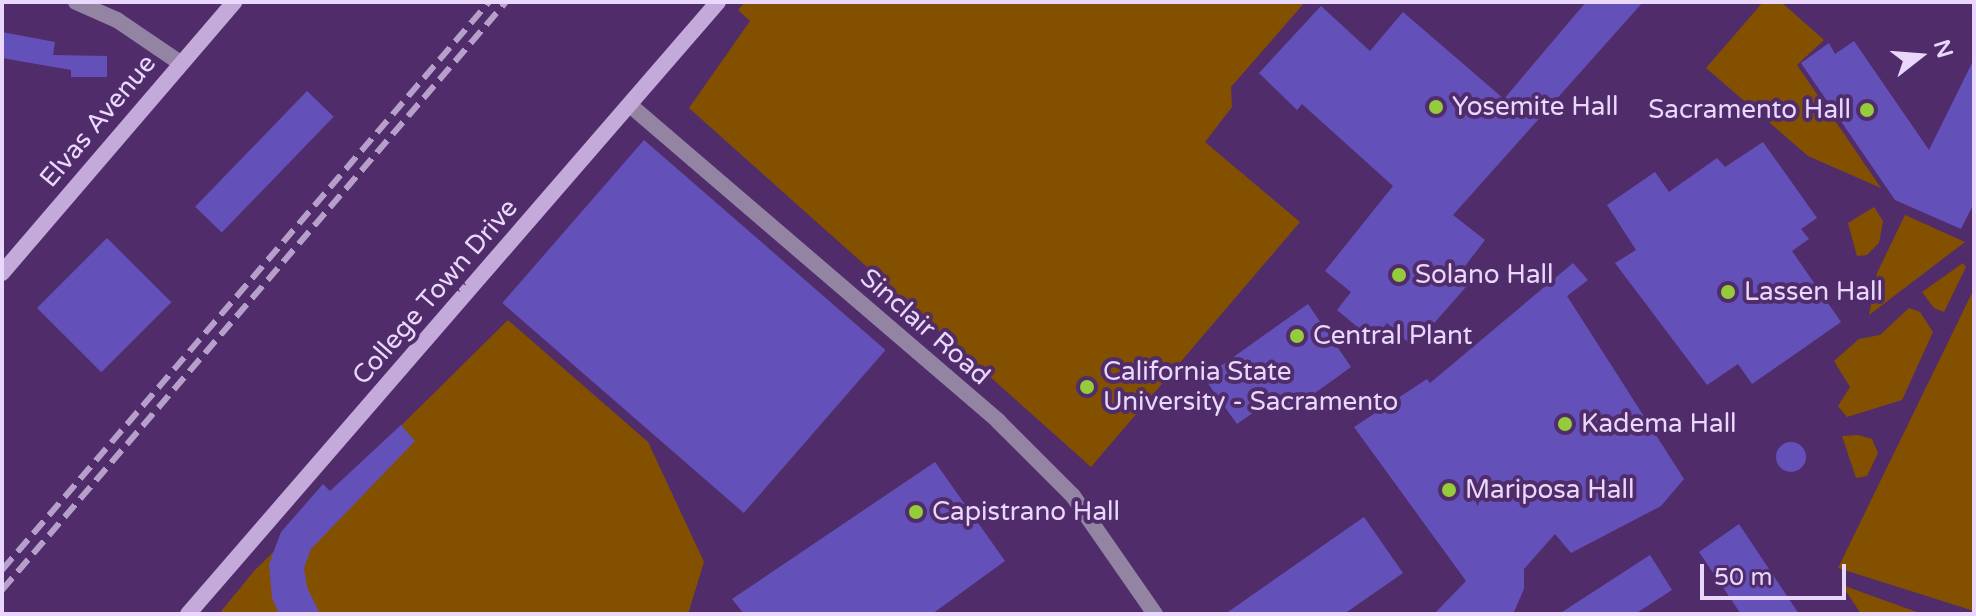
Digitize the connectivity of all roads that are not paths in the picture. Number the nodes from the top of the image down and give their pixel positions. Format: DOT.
graph roads {
  1 [pos="76,2"];
  2 [pos="234,2"];
  3 [pos="718,2"];
  4 [pos="179,62"];
  5 [pos="631,106"];
  6 [pos="4,266"];
  7 [pos="188,614"];
  8 [pos="1155,614"];
  1 -- 4 [label="street"];
  2 -- 4 [label="street, Elvas Avenue"];
  3 -- 5 [label="street, College Town Drive"];
  4 -- 6 [label="street, Elvas Avenue"];
  5 -- 7 [label="street, College Town Drive"];
  5 -- 8 [label="street, Sinclair Road"];
}
